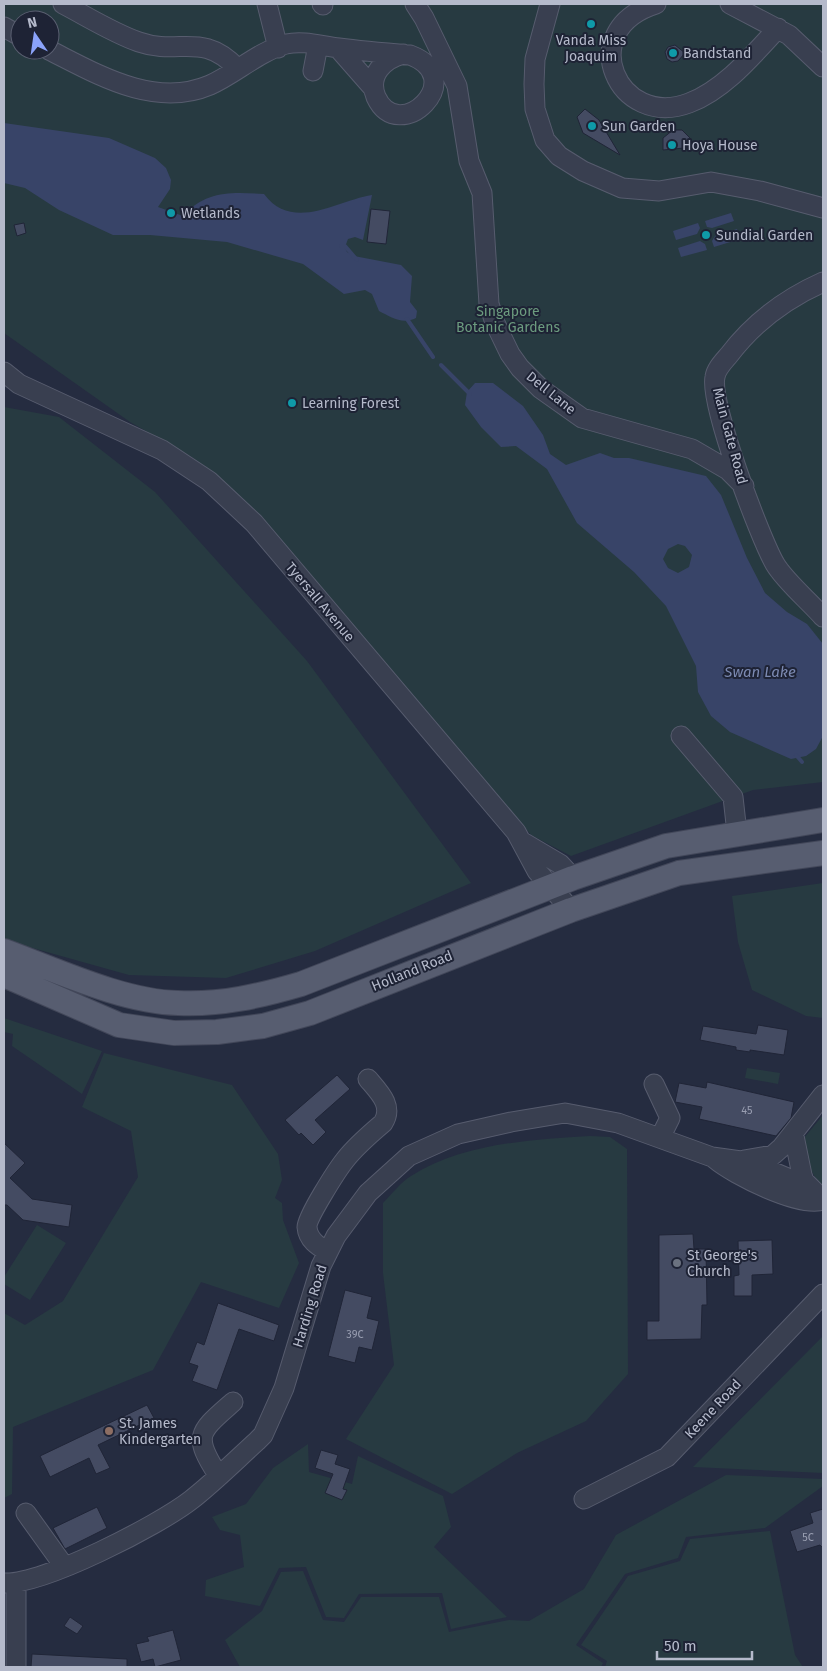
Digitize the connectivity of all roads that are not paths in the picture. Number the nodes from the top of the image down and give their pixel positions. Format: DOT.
graph roads {
  1 [pos="63,4"];
  2 [pos="267,4"];
  3 [pos="414,4"];
  4 [pos="550,4"];
  5 [pos="656,4"];
  6 [pos="730,4"];
  7 [pos="624,11"];
  8 [pos="778,28"];
  9 [pos="318,45"];
  10 [pos="278,48"];
  11 [pos="338,48"];
  12 [pos="403,54"];
  13 [pos="60,55"];
  14 [pos="237,68"];
  15 [pos="823,68"];
  16 [pos="313,71"];
  17 [pos="374,90"];
  18 [pos="823,208"];
  19 [pos="823,282"];
  20 [pos="4,372"];
  21 [pos="744,486"];
  22 [pos="823,617"];
  23 [pos="681,736"];
  24 [pos="823,820"];
  25 [pos="737,833"];
  26 [pos="823,853"];
  27 [pos="562,882"];
  28 [pos="571,910"];
  29 [pos="4,951"];
  30 [pos="4,975"];
  31 [pos="368,1079"];
  32 [pos="654,1084"];
  33 [pos="823,1095"];
  34 [pos="794,1136"];
  35 [pos="660,1138"];
  36 [pos="712,1157"];
  37 [pos="740,1160"];
  38 [pos="777,1182"];
  39 [pos="819,1196"];
  40 [pos="328,1252"];
  41 [pos="823,1294"];
  42 [pos="233,1402"];
  43 [pos="218,1476"];
  44 [pos="584,1499"];
  45 [pos="26,1513"];
  46 [pos="64,1566"];
  47 [pos="10,1583"];
  48 [pos="16,1667"];
  1 -- 14 [label="street"];
  2 -- 10 [label="street"];
  3 -- 21 [label="street, Dell Lane"];
  4 -- 18 [label="street"];
  5 -- 7 [label="street"];
  6 -- 8 [label="street"];
  7 -- 8 [label="street"];
  8 -- 15 [label="street"];
  9 -- 10 [label="street"];
  9 -- 11 [label="street"];
  9 -- 16 [label="street"];
  10 -- 14 [label="street"];
  11 -- 12 [label="street"];
  11 -- 17 [label="street"];
  12 -- 17 [label="street"];
  12 -- 17 [label="street"];
  13 -- 14 [label="street"];
  19 -- 21 [label="street, Main Gate Road"];
  20 -- 27 [label="street, Tyersall Avenue"];
  21 -- 22 [label="street, Main Gate Road"];
  23 -- 25 [label="street"];
  24 -- 25 [label="main road, Holland Road"];
  25 -- 27 [label="main road, Holland Road"];
  26 -- 28 [label="main road, Holland Road"];
  27 -- 28 [label="street, Tyersall Avenue"];
  27 -- 29 [label="main road, Holland Road"];
  28 -- 30 [label="main road, Holland Road"];
  31 -- 40 [label="street"];
  32 -- 35 [label="street"];
  33 -- 34 [label="street"];
  34 -- 37 [label="street"];
  34 -- 38 [label="street"];
  34 -- 39 [label="street"];
  35 -- 36 [label="street, Harding Road"];
  35 -- 40 [label="street, Harding Road"];
  36 -- 37 [label="street, Harding Road"];
  36 -- 38 [label="street, Harding Road"];
  37 -- 38 [label="street, Harding Road"];
  38 -- 39 [label="street"];
  40 -- 43 [label="street, Harding Road"];
  41 -- 44 [label="street, Keene Road"];
  42 -- 43 [label="street"];
  43 -- 46 [label="street, Harding Road"];
  45 -- 46 [label="street"];
  46 -- 47 [label="street, Harding Road"];
  47 -- 48 [label="street"];
}
